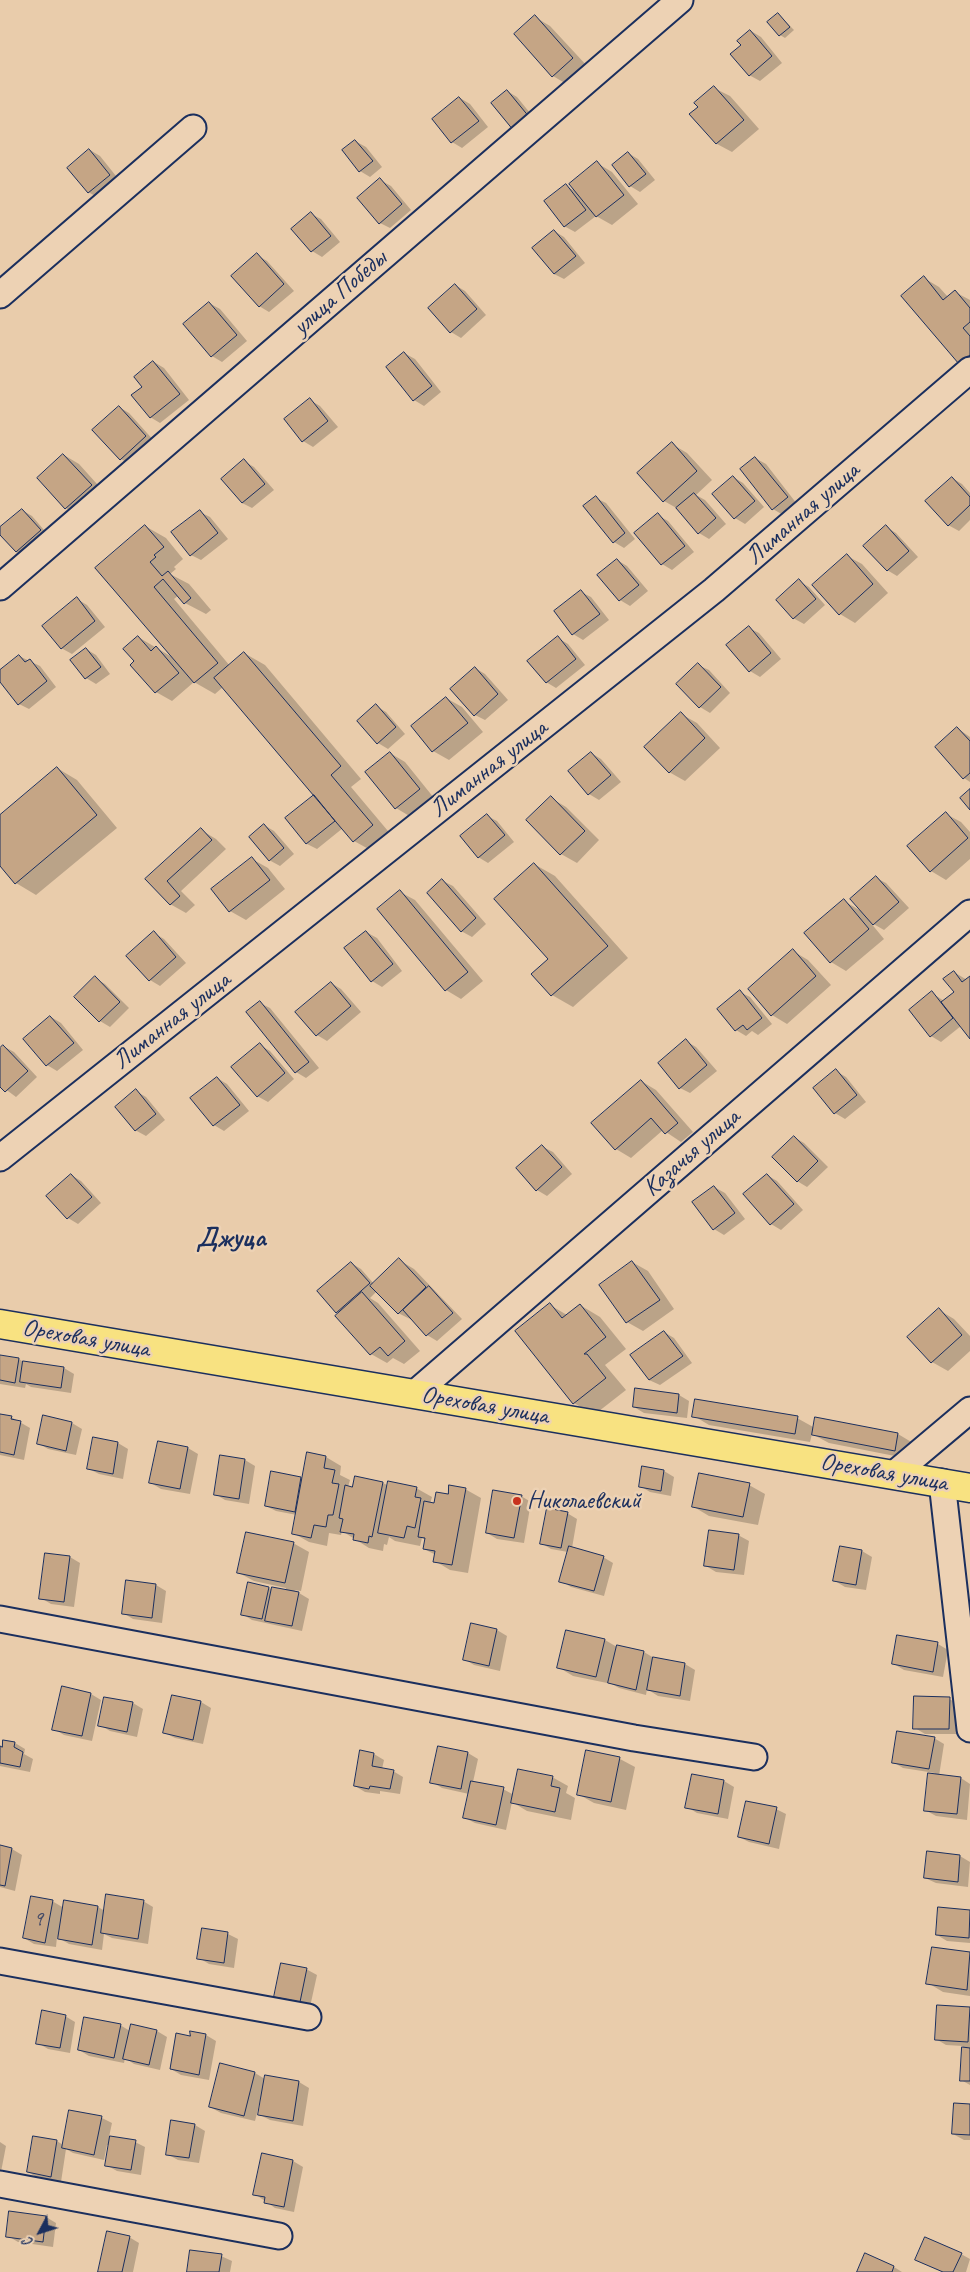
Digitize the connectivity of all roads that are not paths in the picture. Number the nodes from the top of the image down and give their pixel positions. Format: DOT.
graph roads {
  1 [pos="680,0"];
  2 [pos="193,128"];
  3 [pos="0,294"];
  4 [pos="970,370"];
  5 [pos="0,587"];
  6 [pos="970,913"];
  7 [pos="0,1158"];
  8 [pos="0,1324"];
  9 [pos="414,1394"];
  10 [pos="970,1410"];
  11 [pos="894,1474"];
  12 [pos="942,1482"];
  13 [pos="970,1488"];
  14 [pos="0,1619"];
  15 [pos="970,1729"];
  16 [pos="754,1757"];
  17 [pos="0,1961"];
  18 [pos="308,2017"];
  19 [pos="0,2184"];
  20 [pos="280,2236"];
  1 -- 5 [label="street, улица Победы"];
  2 -- 3 [label="street"];
  4 -- 7 [label="street, Лиманная улица"];
  6 -- 9 [label="street, Казачья улица"];
  8 -- 9 [label="main road, Ореховая улица"];
  9 -- 11 [label="main road, Ореховая улица"];
  10 -- 11 [label="street"];
  11 -- 12 [label="main road, Ореховая улица"];
  12 -- 13 [label="main road, Ореховая улица"];
  12 -- 15 [label="street"];
  14 -- 16 [label="street"];
  17 -- 18 [label="street"];
  19 -- 20 [label="street"];
}
